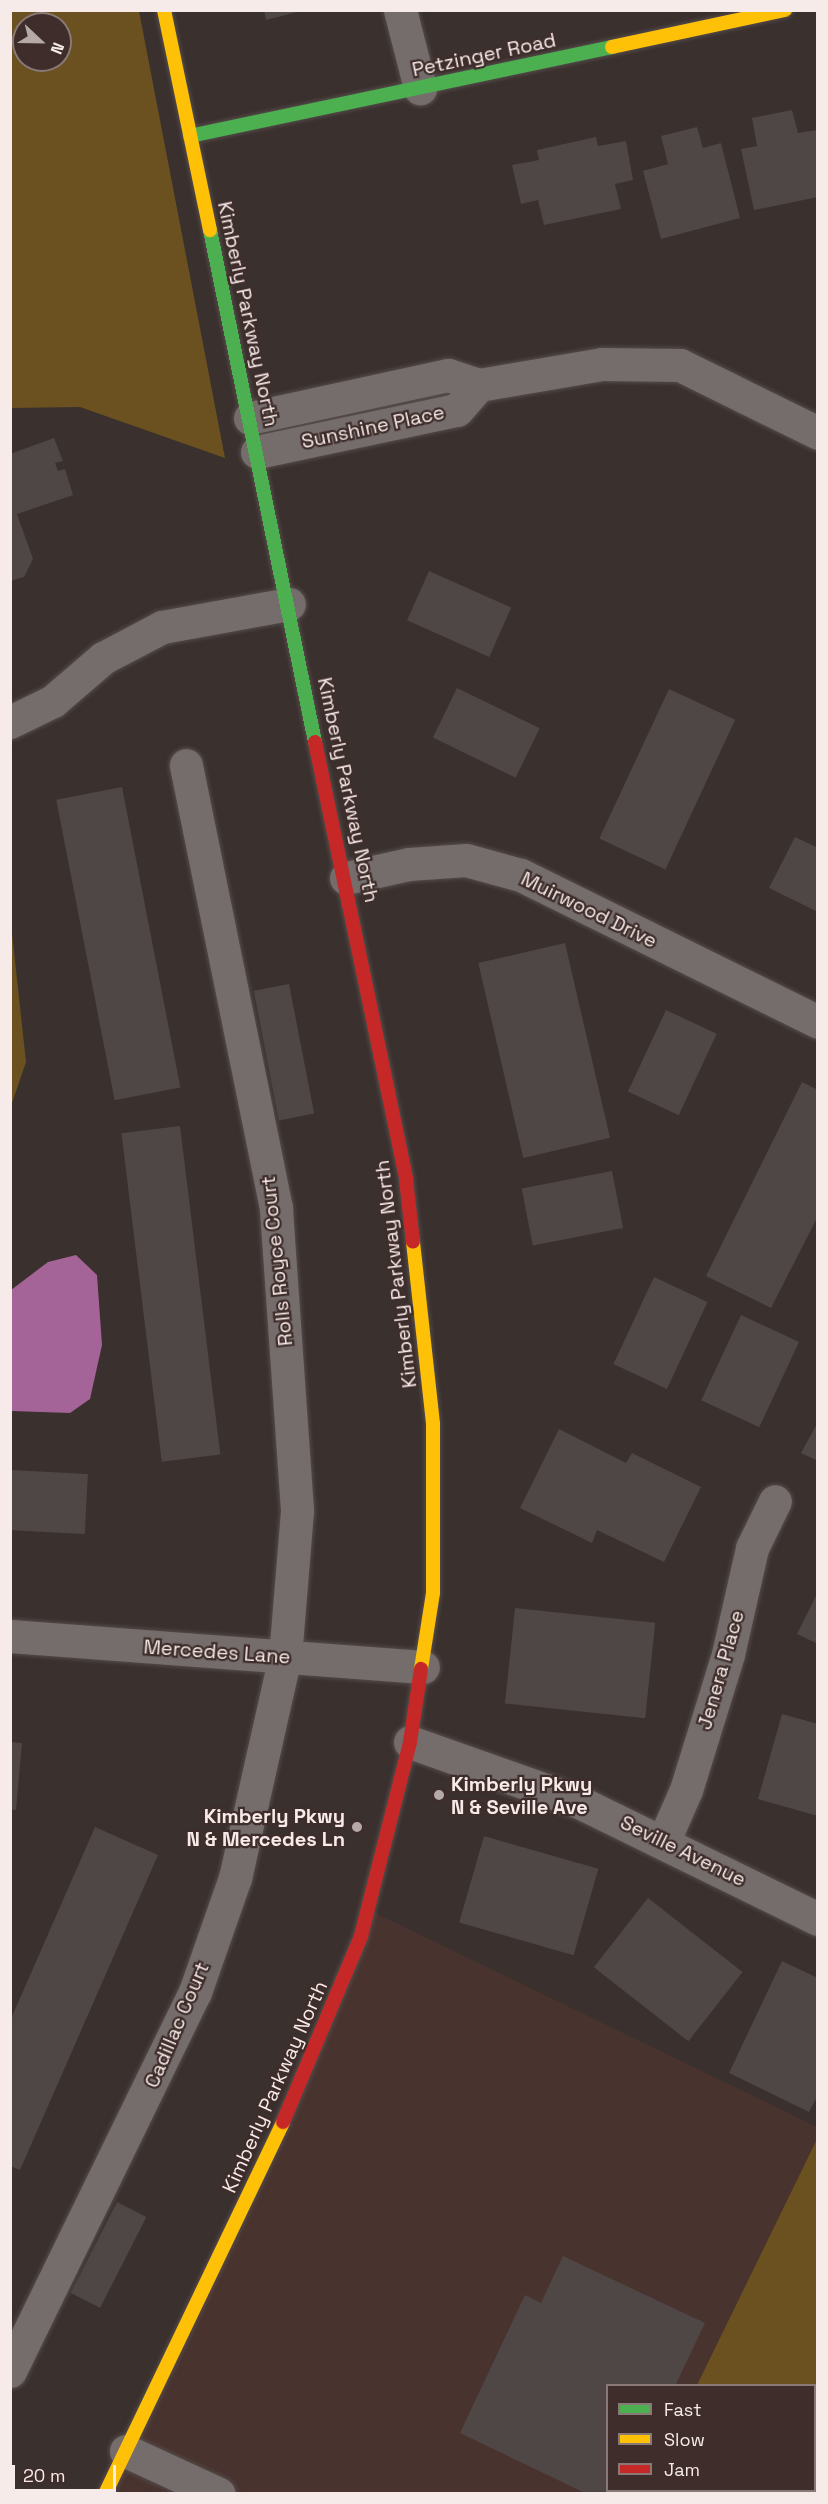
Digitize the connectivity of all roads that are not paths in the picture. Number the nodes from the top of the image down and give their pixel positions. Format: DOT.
graph roads {
  1 [pos="164,10"];
  2 [pos="400,10"];
  3 [pos="785,10"];
  4 [pos="420,88"];
  5 [pos="190,136"];
  6 [pos="479,385"];
  7 [pos="250,418"];
  8 [pos="818,433"];
  9 [pos="257,452"];
  10 [pos="289,604"];
  11 [pos="10,722"];
  12 [pos="186,765"];
  13 [pos="346,878"];
  14 [pos="818,1022"];
  15 [pos="775,1501"];
  16 [pos="10,1636"];
  17 [pos="285,1657"];
  18 [pos="423,1667"];
  19 [pos="410,1742"];
  20 [pos="664,1840"];
  21 [pos="818,1919"];
  22 [pos="10,2371"];
  23 [pos="126,2451"];
  24 [pos="105,2493"];
  25 [pos="219,2493"];
  1 -- 5 [label="street, Kimberly Parkway North"];
  2 -- 4 [label="street"];
  3 -- 4 [label="street, Petzinger Road"];
  4 -- 5 [label="street, Petzinger Road"];
  5 -- 7 [label="street, Kimberly Parkway North"];
  6 -- 7 [label="street, Sunshine Place"];
  6 -- 8 [label="street, Sunshine Place"];
  6 -- 9 [label="street, Sunshine Place"];
  7 -- 9 [label="street, Kimberly Parkway North"];
  9 -- 10 [label="street, Kimberly Parkway North"];
  10 -- 11 [label="street"];
  10 -- 13 [label="street, Kimberly Parkway North"];
  12 -- 17 [label="street, Rolls Royce Court"];
  13 -- 14 [label="street, Muirwood Drive"];
  13 -- 18 [label="street, Kimberly Parkway North"];
  15 -- 20 [label="street, Jenera Place"];
  16 -- 17 [label="street, Mercedes Lane"];
  17 -- 18 [label="street, Mercedes Lane"];
  17 -- 22 [label="street, Cadillac Court"];
  18 -- 19 [label="street, Kimberly Parkway North"];
  19 -- 20 [label="street, Seville Avenue"];
  19 -- 23 [label="street, Kimberly Parkway North"];
  20 -- 21 [label="street, Seville Avenue"];
  23 -- 24 [label="street, Kimberly Parkway North"];
  23 -- 25 [label="street"];
}
